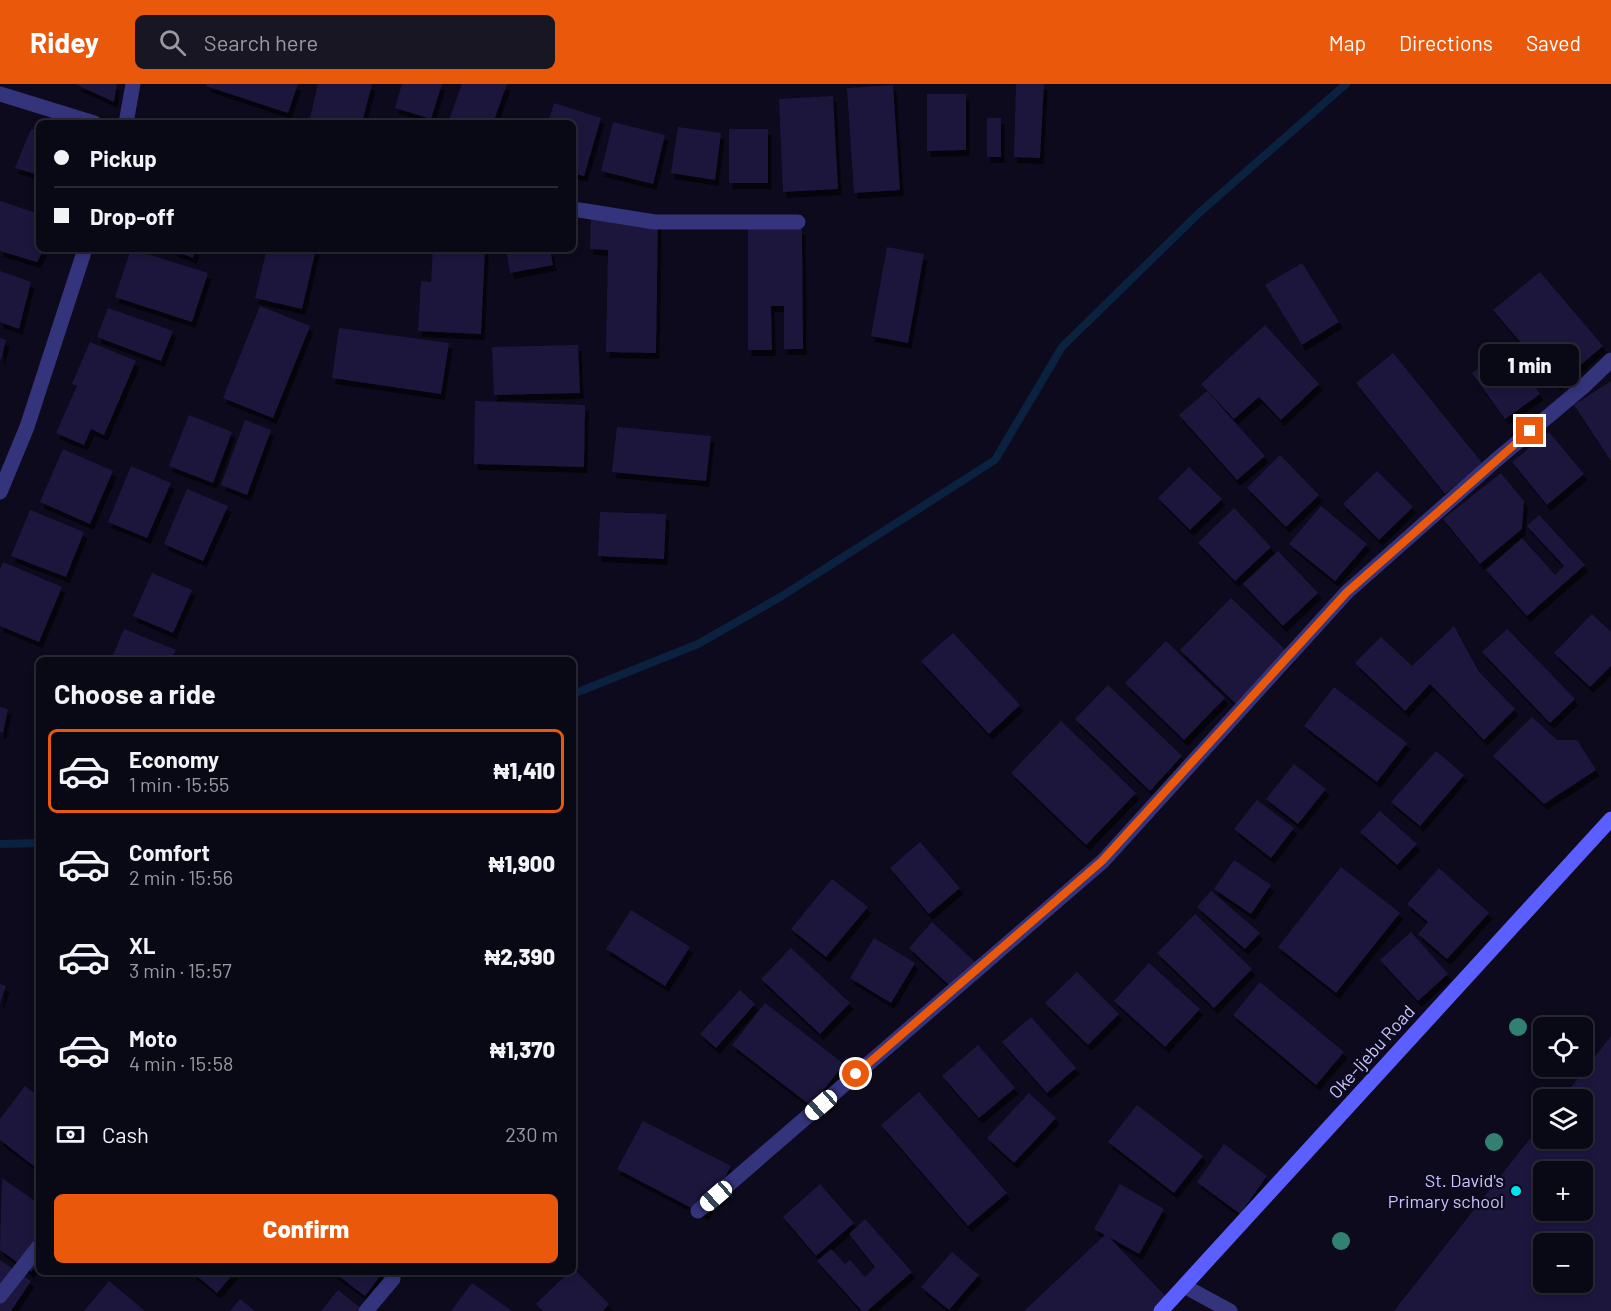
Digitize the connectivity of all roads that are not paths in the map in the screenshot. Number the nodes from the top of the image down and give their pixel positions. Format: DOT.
graph roads {
  1 [pos="133,84"];
  2 [pos="0,94"];
  3 [pos="84,120"];
  4 [pos="127,120"];
  5 [pos="576,209"];
  6 [pos="798,222"];
  7 [pos="84,252"];
  8 [pos="1611,360"];
  9 [pos="0,492"];
  10 [pos="1611,819"];
  11 [pos="698,1211"];
  12 [pos="36,1250"];
  13 [pos="393,1279"];
  14 [pos="1184,1286"];
  15 [pos="0,1296"];
  16 [pos="366,1311"];
  17 [pos="1161,1311"];
  18 [pos="1230,1311"];
  1 -- 4 [label="street"];
  2 -- 3 [label="street"];
  5 -- 6 [label="street"];
  7 -- 9 [label="street"];
  8 -- 11 [label="street"];
  10 -- 14 [label="main road, Oke-Ijebu Road"];
  12 -- 15 [label="street"];
  13 -- 16 [label="street"];
  14 -- 17 [label="main road, Oke-Ijebu Road"];
  14 -- 18 [label="street"];
}
